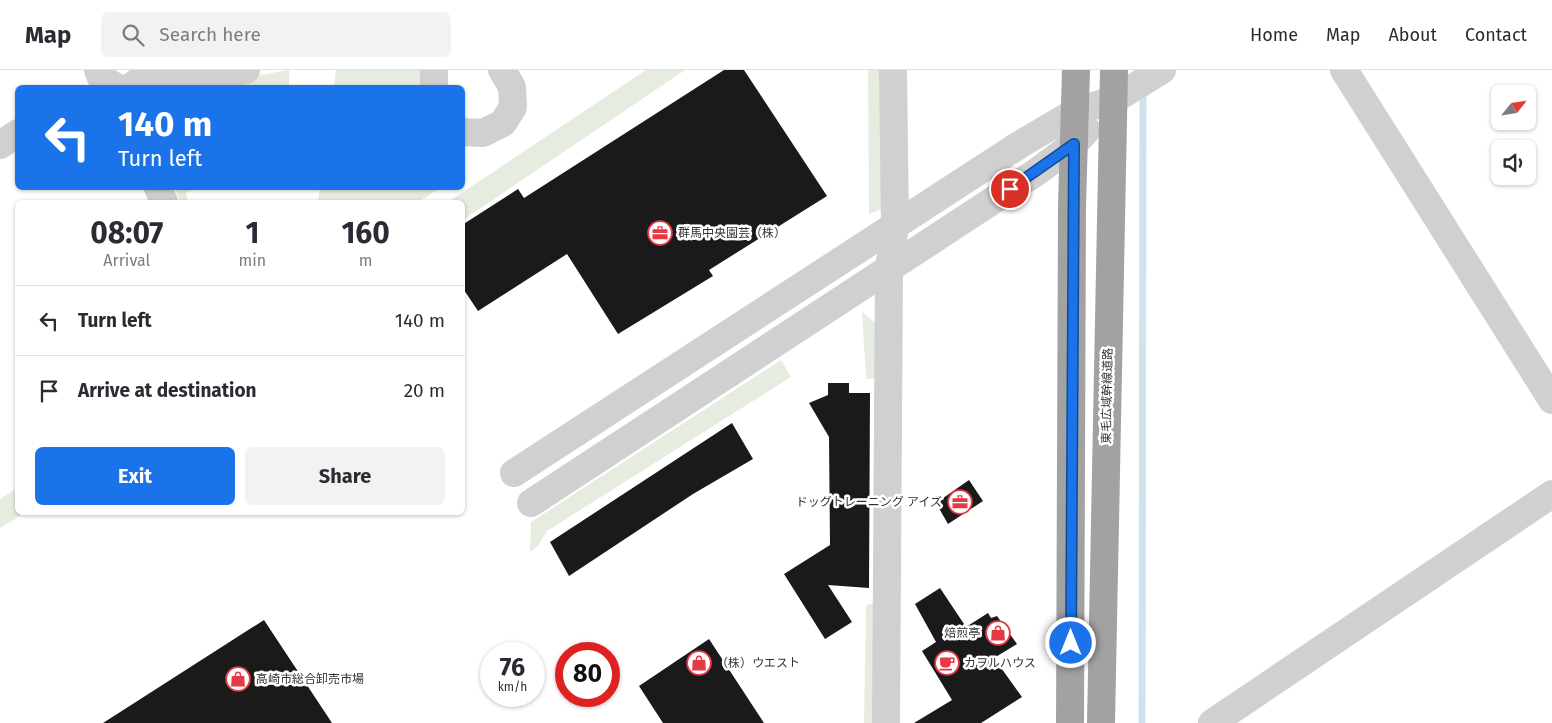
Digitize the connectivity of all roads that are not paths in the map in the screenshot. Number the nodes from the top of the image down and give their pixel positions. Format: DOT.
graph roads {
  1 [pos="246,70"];
  2 [pos="434,70"];
  3 [pos="502,70"];
  4 [pos="893,70"];
  5 [pos="1076,70"];
  6 [pos="1114,70"];
  7 [pos="1162,70"];
  8 [pos="1344,70"];
  9 [pos="133,85"];
  10 [pos="434,85"];
  11 [pos="1115,99"];
  12 [pos="1075,112"];
  13 [pos="465,132"];
  14 [pos="15,135"];
  15 [pos="0,144"];
  16 [pos="1074,144"];
  17 [pos="895,226"];
  18 [pos="889,268"];
  19 [pos="1552,400"];
  20 [pos="514,473"];
  21 [pos="1552,494"];
  22 [pos="531,503"];
  23 [pos="886,723"];
  24 [pos="1070,723"];
  25 [pos="1101,723"];
  26 [pos="1212,723"];
  1 -- 9 [label="street"];
  2 -- 10 [label="street"];
  3 -- 13 [label="street"];
  4 -- 17 [label="street"];
  5 -- 12 [label="highway"];
  6 -- 11 [label="highway, 東毛広域幹線道路"];
  7 -- 11 [label="street"];
  8 -- 19 [label="street"];
  11 -- 12 [label="street"];
  11 -- 16 [label="street"];
  11 -- 25 [label="highway, 東毛広域幹線道路"];
  12 -- 16 [label="highway"];
  12 -- 17 [label="street"];
  14 -- 15 [label="street"];
  16 -- 18 [label="street"];
  16 -- 24 [label="highway"];
  17 -- 18 [label="street"];
  17 -- 20 [label="street"];
  18 -- 22 [label="street"];
  18 -- 23 [label="street"];
  21 -- 26 [label="street"];
}
